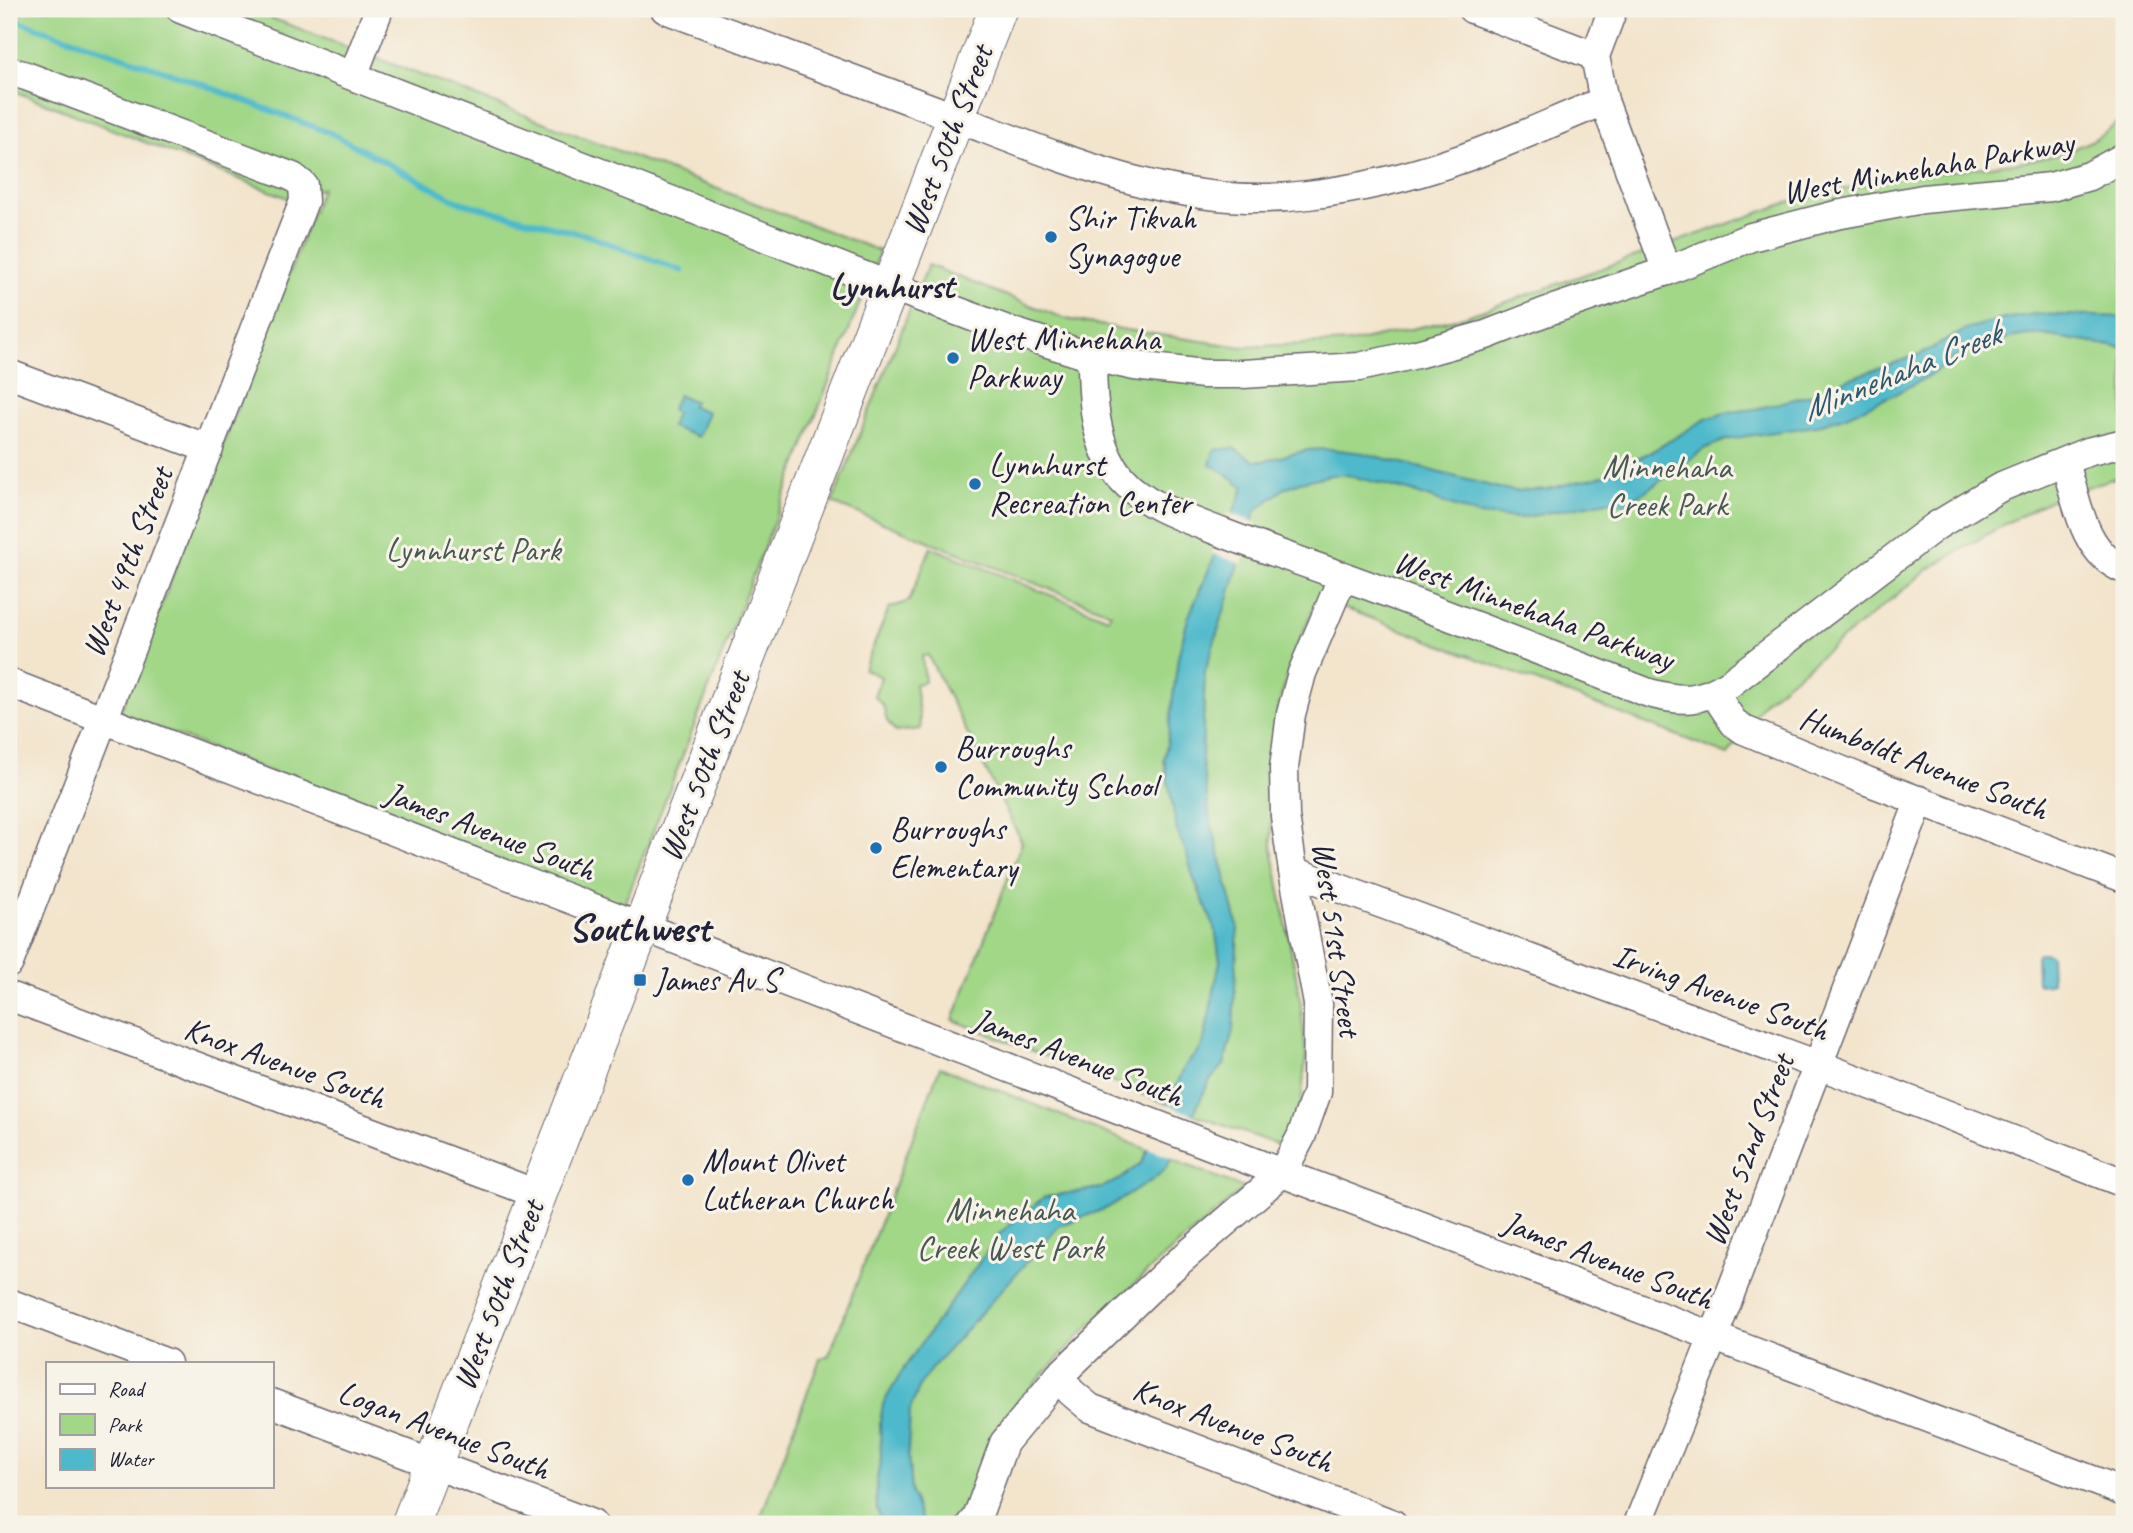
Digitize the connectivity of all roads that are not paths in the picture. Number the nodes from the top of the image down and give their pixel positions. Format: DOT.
graph roads {
  1 [pos="181,9"];
  2 [pos="379,9"];
  3 [pos="665,9"];
  4 [pos="998,9"];
  5 [pos="1472,9"];
  6 [pos="1614,9"];
  7 [pos="1595,56"];
  8 [pos="9,71"];
  9 [pos="353,76"];
  10 [pos="1604,101"];
  11 [pos="955,118"];
  12 [pos="2124,157"];
  13 [pos="1667,271"];
  14 [pos="890,286"];
  15 [pos="1092,357"];
  16 [pos="9,374"];
  17 [pos="2124,443"];
  18 [pos="209,449"];
  19 [pos="2065,462"];
  20 [pos="2124,569"];
  21 [pos="1343,576"];
  22 [pos="9,683"];
  23 [pos="1714,693"];
  24 [pos="103,720"];
  25 [pos="1920,800"];
  26 [pos="1293,871"];
  27 [pos="2124,878"];
  28 [pos="641,927"];
  29 [pos="9,963"];
  30 [pos="9,996"];
  31 [pos="1819,1066"];
  32 [pos="1282,1173"];
  33 [pos="2124,1183"];
  34 [pos="537,1194"];
  35 [pos="9,1303"];
  36 [pos="1713,1337"];
  37 [pos="164,1362"];
  38 [pos="1059,1376"];
  39 [pos="273,1404"];
  40 [pos="433,1464"];
  41 [pos="2124,1492"];
  42 [pos="410,1524"];
  43 [pos="592,1524"];
  44 [pos="972,1524"];
  45 [pos="1393,1524"];
  46 [pos="1638,1524"];
  1 -- 9 [label="street, West Minnehaha Parkway"];
  2 -- 9 [label="street"];
  3 -- 11 [label="street"];
  4 -- 11 [label="main road, West 50th Street"];
  5 -- 7 [label="street"];
  6 -- 7 [label="street"];
  7 -- 10 [label="street"];
  8 -- 18 [label="street, West 49th Street"];
  9 -- 14 [label="street, West Minnehaha Parkway"];
  10 -- 11 [label="street"];
  10 -- 13 [label="street"];
  11 -- 14 [label="main road, West 50th Street"];
  12 -- 13 [label="street, West Minnehaha Parkway"];
  13 -- 15 [label="street, West Minnehaha Parkway"];
  14 -- 15 [label="street, West Minnehaha Parkway"];
  14 -- 28 [label="main road, West 50th Street"];
  15 -- 21 [label="street, West Minnehaha Parkway"];
  16 -- 18 [label="street"];
  17 -- 19 [label="street, West Minnehaha Parkway"];
  18 -- 24 [label="street, West 49th Street"];
  19 -- 20 [label="street"];
  19 -- 23 [label="street, West Minnehaha Parkway"];
  21 -- 23 [label="street, West Minnehaha Parkway"];
  21 -- 26 [label="street, West 51st Street"];
  22 -- 24 [label="street, James Avenue South"];
  23 -- 25 [label="street, Humboldt Avenue South"];
  24 -- 28 [label="street, James Avenue South"];
  24 -- 29 [label="street, West 49th Street"];
  25 -- 27 [label="street, Humboldt Avenue South"];
  25 -- 31 [label="street, West 52nd Street"];
  26 -- 31 [label="street, Irving Avenue South"];
  26 -- 32 [label="street, West 51st Street"];
  28 -- 32 [label="street, James Avenue South"];
  28 -- 34 [label="main road, West 50th Street"];
  30 -- 34 [label="street, Knox Avenue South"];
  31 -- 33 [label="street, Irving Avenue South"];
  31 -- 36 [label="street, West 52nd Street"];
  32 -- 36 [label="street, James Avenue South"];
  32 -- 38 [label="street, West 51st Street"];
  34 -- 40 [label="main road, West 50th Street"];
  35 -- 37 [label="street"];
  36 -- 41 [label="street, James Avenue South"];
  36 -- 46 [label="street, West 52nd Street"];
  38 -- 44 [label="street, West 51st Street"];
  38 -- 45 [label="street, Knox Avenue South"];
  39 -- 40 [label="street, Logan Avenue South"];
  40 -- 42 [label="main road, West 50th Street"];
  40 -- 43 [label="street, Logan Avenue South"];
}
